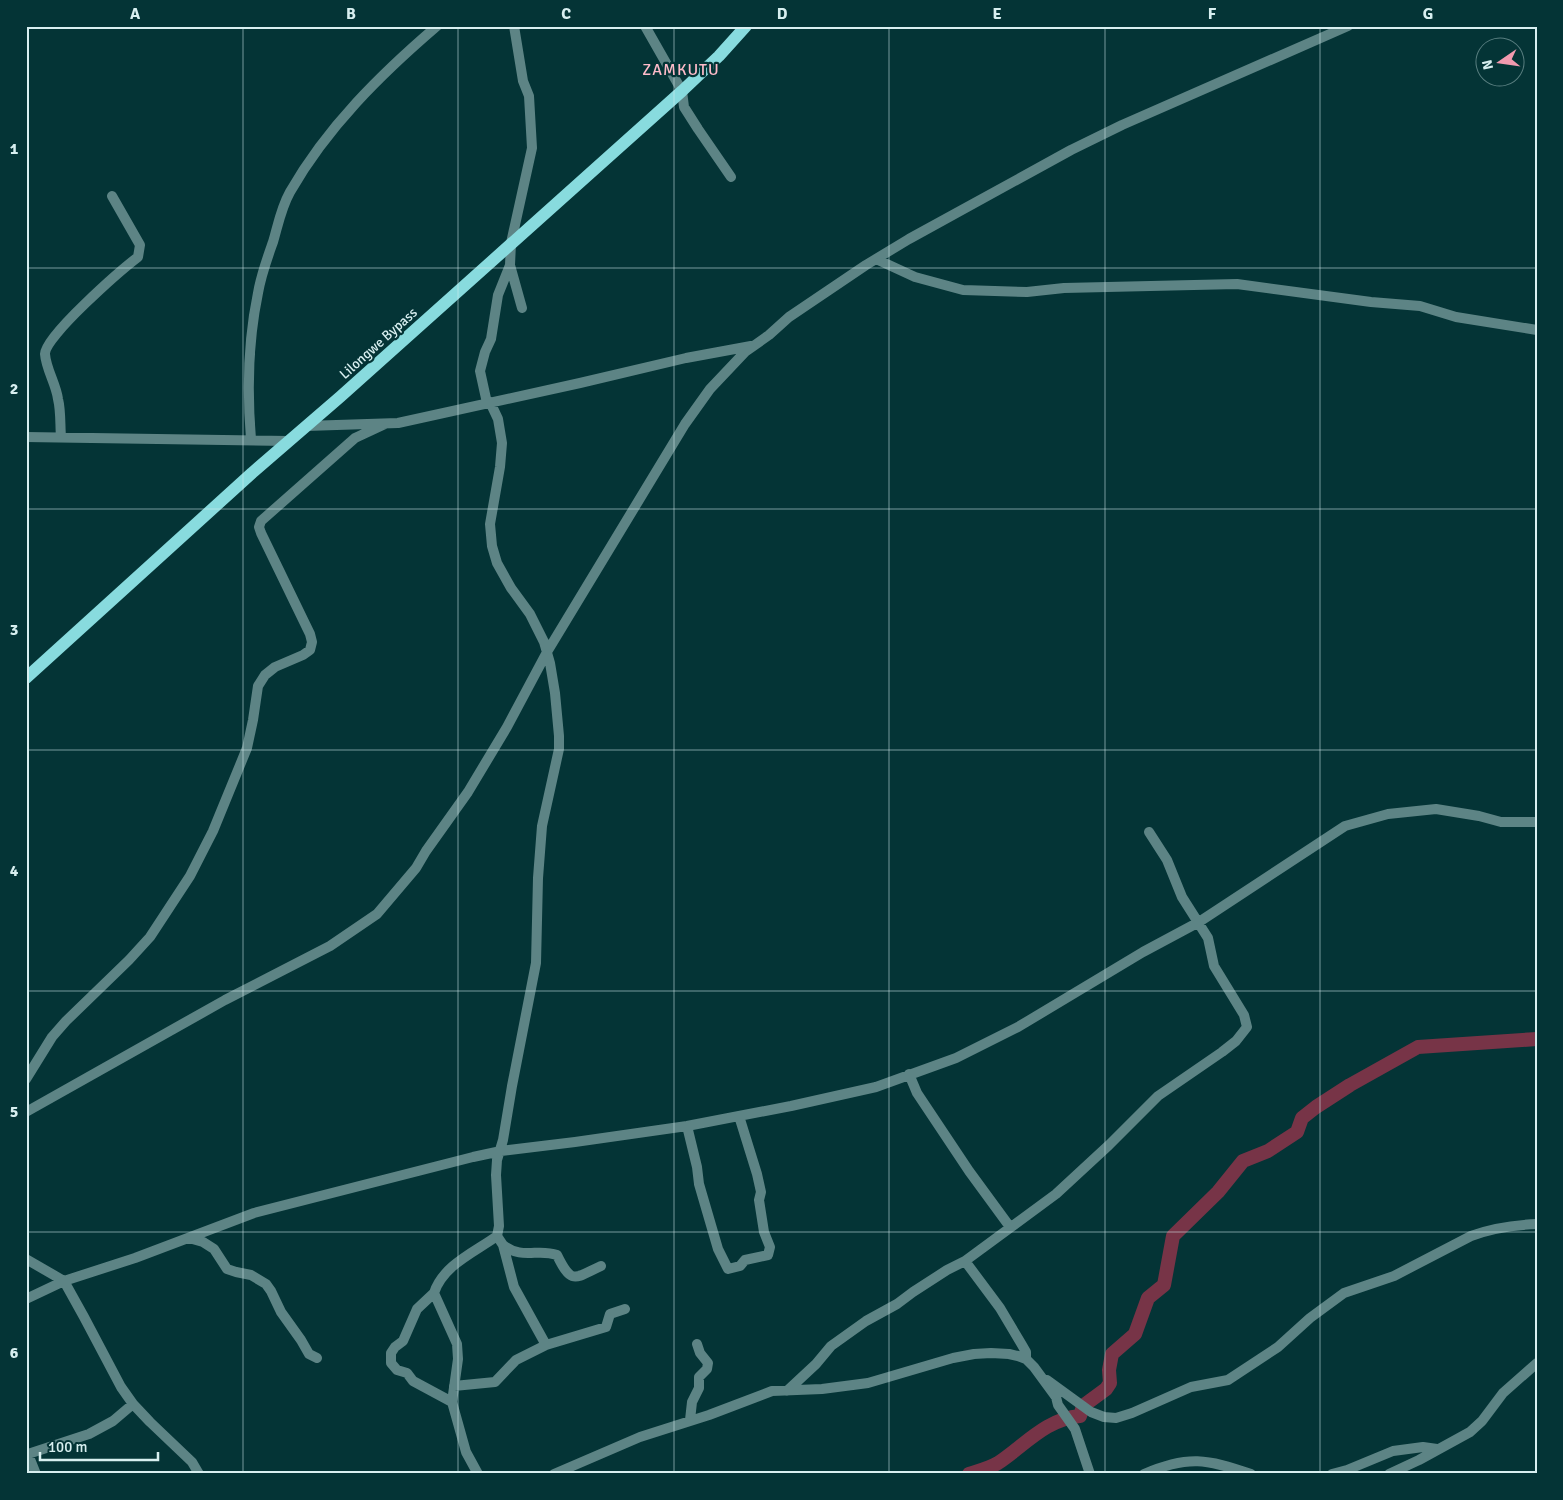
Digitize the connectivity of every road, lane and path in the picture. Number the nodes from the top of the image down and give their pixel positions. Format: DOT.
graph roads {
  1 [pos="437,26"];
  2 [pos="514,26"];
  3 [pos="645,26"];
  4 [pos="746,26"];
  5 [pos="1348,26"];
  6 [pos="682,92"];
  7 [pos="731,176"];
  8 [pos="112,196"];
  9 [pos="511,243"];
  10 [pos="876,259"];
  11 [pos="510,264"];
  12 [pos="522,308"];
  13 [pos="1537,330"];
  14 [pos="753,345"];
  15 [pos="489,403"];
  16 [pos="385,424"];
  17 [pos="306,426"];
  18 [pos="26,437"];
  19 [pos="61,437"];
  20 [pos="251,439"];
  21 [pos="288,441"];
  22 [pos="547,652"];
  23 [pos="26,678"];
  24 [pos="1537,822"];
  25 [pos="1149,832"];
  26 [pos="1199,922"];
  27 [pos="909,1074"];
  28 [pos="26,1079"];
  29 [pos="26,1112"];
  30 [pos="739,1116"];
  31 [pos="687,1126"];
  32 [pos="501,1151"];
  33 [pos="1537,1224"];
  34 [pos="1010,1227"];
  35 [pos="497,1236"];
  36 [pos="189,1238"];
  37 [pos="503,1245"];
  38 [pos="26,1259"];
  39 [pos="965,1262"];
  40 [pos="601,1266"];
  41 [pos="64,1281"];
  42 [pos="434,1293"];
  43 [pos="26,1299"];
  44 [pos="625,1309"];
  45 [pos="697,1344"];
  46 [pos="546,1345"];
  47 [pos="318,1358"];
  48 [pos="1026,1359"];
  49 [pos="1537,1363"];
  50 [pos="1041,1376"];
  51 [pos="454,1386"];
  52 [pos="787,1391"];
  53 [pos="452,1402"];
  54 [pos="133,1404"];
  55 [pos="690,1420"];
  56 [pos="1437,1449"];
  57 [pos="36,1474"];
  58 [pos="199,1474"];
  59 [pos="478,1474"];
  60 [pos="554,1474"];
  61 [pos="1090,1474"];
  62 [pos="1144,1474"];
  63 [pos="1252,1474"];
  64 [pos="1332,1474"];
  65 [pos="1389,1474"];
  1 -- 20 [label="street"];
  2 -- 9 [label="street"];
  3 -- 6 [label="street"];
  4 -- 6 [label="main road, Lilongwe Bypass"];
  5 -- 10 [label="street"];
  6 -- 7 [label="street"];
  6 -- 9 [label="main road, Lilongwe Bypass"];
  8 -- 19 [label="street"];
  9 -- 11 [label="street"];
  9 -- 17 [label="main road, Lilongwe Bypass"];
  10 -- 13 [label="street"];
  10 -- 14 [label="street"];
  11 -- 12 [label="street"];
  11 -- 15 [label="street"];
  14 -- 15 [label="street"];
  14 -- 22 [label="street"];
  15 -- 16 [label="street"];
  15 -- 22 [label="street"];
  16 -- 17 [label="street"];
  16 -- 28 [label="street"];
  17 -- 21 [label="main road, Lilongwe Bypass"];
  18 -- 19 [label="street"];
  19 -- 20 [label="street"];
  20 -- 21 [label="street"];
  21 -- 23 [label="main road, Lilongwe Bypass"];
  22 -- 29 [label="street"];
  22 -- 32 [label="street"];
  24 -- 26 [label="street"];
  25 -- 26 [label="street"];
  26 -- 27 [label="street"];
  26 -- 34 [label="street"];
  27 -- 30 [label="street"];
  27 -- 34 [label="street"];
  30 -- 31 [label="street"];
  30 -- 31 [label="street"];
  31 -- 32 [label="street"];
  32 -- 35 [label="street"];
  32 -- 36 [label="street"];
  33 -- 50 [label="street"];
  34 -- 39 [label="street"];
  35 -- 37 [label="street"];
  35 -- 42 [label="street"];
  36 -- 41 [label="street"];
  36 -- 47 [label="street"];
  37 -- 40 [label="street"];
  37 -- 46 [label="street"];
  38 -- 41 [label="street"];
  39 -- 48 [label="street"];
  39 -- 52 [label="street"];
  41 -- 43 [label="street"];
  41 -- 54 [label="street"];
  42 -- 51 [label="street"];
  42 -- 53 [label="street"];
  44 -- 46 [label="street"];
  45 -- 55 [label="street"];
  46 -- 51 [label="street"];
  48 -- 50 [label="street"];
  48 -- 52 [label="street"];
  49 -- 56 [label="street"];
  50 -- 61 [label="street"];
  51 -- 53 [label="street"];
  52 -- 55 [label="street"];
  53 -- 59 [label="street"];
  54 -- 57 [label="street"];
  54 -- 58 [label="street"];
  55 -- 60 [label="street"];
  56 -- 64 [label="street"];
  56 -- 65 [label="street"];
  62 -- 63 [label="street"];
}
